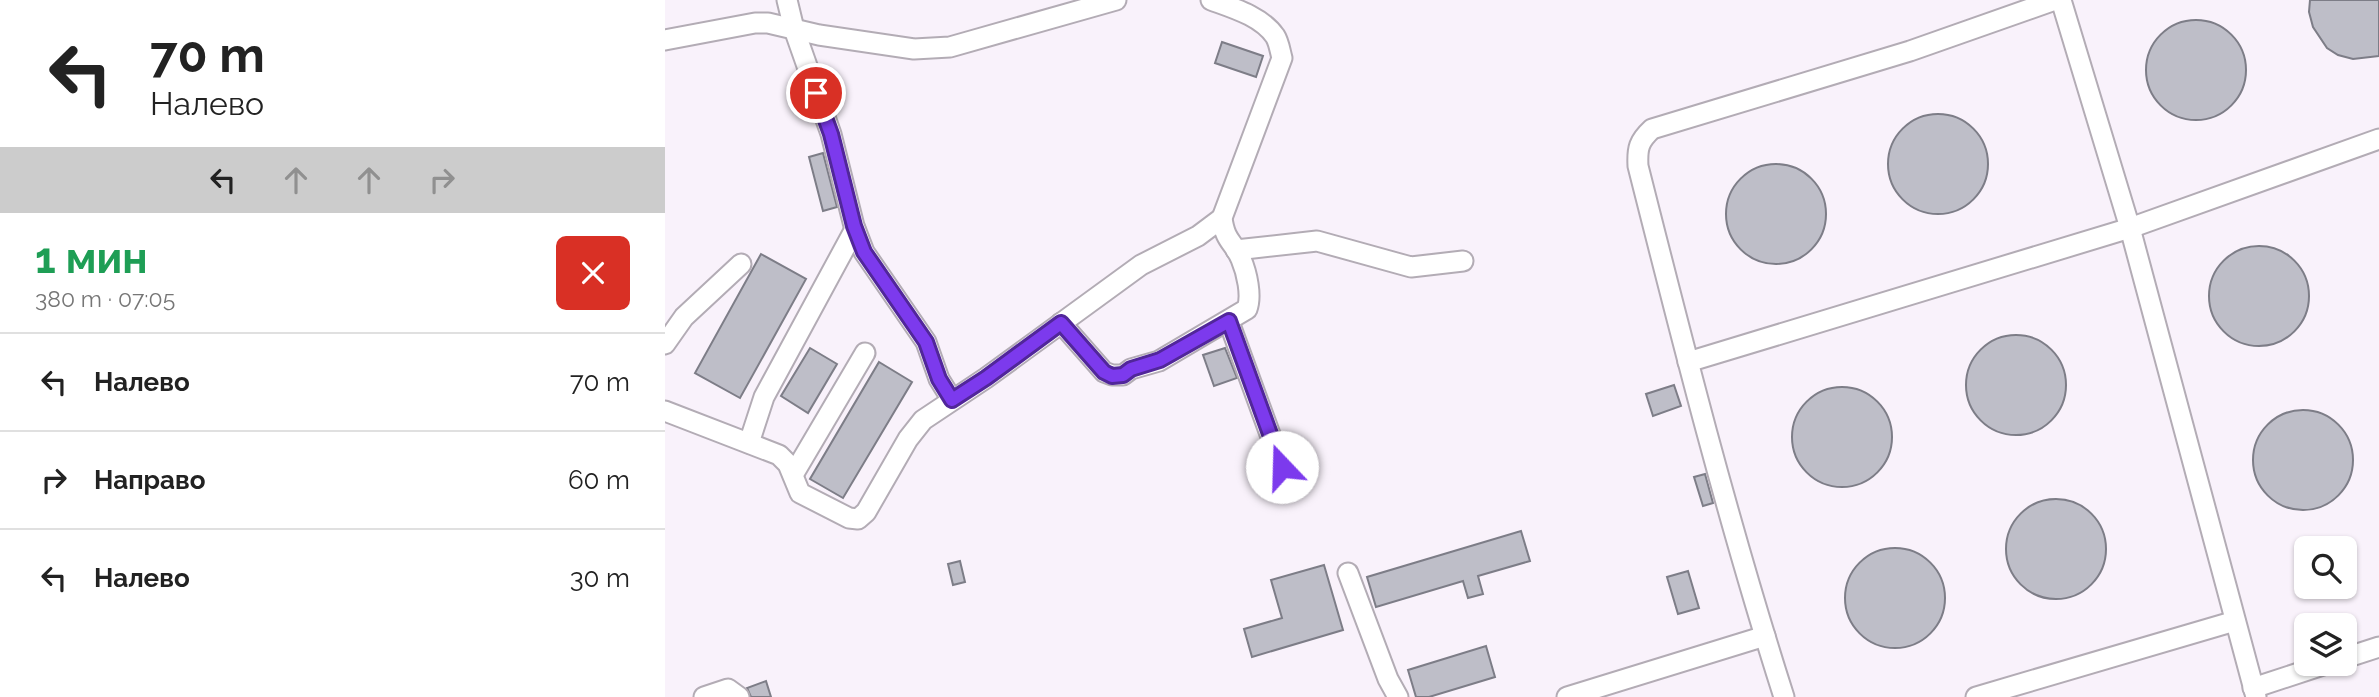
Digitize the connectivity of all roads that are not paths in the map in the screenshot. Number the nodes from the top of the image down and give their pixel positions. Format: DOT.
graph roads {
  1 [pos="787,0"];
  2 [pos="1116,0"];
  3 [pos="1211,0"];
  4 [pos="2055,0"];
  5 [pos="2061,0"];
  6 [pos="794,29"];
  7 [pos="665,40"];
  8 [pos="2379,139"];
  9 [pos="1221,218"];
  10 [pos="2130,228"];
  11 [pos="855,229"];
  12 [pos="1236,250"];
  13 [pos="1463,261"];
  14 [pos="741,264"];
  15 [pos="1229,321"];
  16 [pos="1061,323"];
  17 [pos="665,344"];
  18 [pos="865,353"];
  19 [pos="1688,362"];
  20 [pos="952,400"];
  21 [pos="665,411"];
  22 [pos="748,443"];
  23 [pos="1282,467"];
  24 [pos="793,475"];
  25 [pos="1348,573"];
  26 [pos="2235,621"];
  27 [pos="1765,636"];
  28 [pos="2379,647"];
  29 [pos="2357,654"];
  30 [pos="2297,676"];
  31 [pos="2255,693"];
  32 [pos="704,697"];
  33 [pos="739,697"];
  34 [pos="1398,697"];
  35 [pos="1567,697"];
  36 [pos="1784,697"];
  37 [pos="1976,697"];
  1 -- 6 [label="lane"];
  2 -- 6 [label="lane"];
  3 -- 9 [label="lane"];
  4 -- 19 [label="lane"];
  5 -- 10 [label="lane"];
  6 -- 7 [label="lane"];
  6 -- 11 [label="lane"];
  8 -- 10 [label="lane"];
  9 -- 12 [label="lane"];
  9 -- 16 [label="lane"];
  10 -- 19 [label="lane"];
  10 -- 26 [label="lane"];
  11 -- 20 [label="lane"];
  11 -- 22 [label="lane"];
  12 -- 13 [label="lane"];
  12 -- 15 [label="lane"];
  14 -- 17 [label="lane"];
  15 -- 16 [label="lane"];
  15 -- 23 [label="lane"];
  16 -- 20 [label="lane"];
  18 -- 24 [label="lane"];
  19 -- 27 [label="lane"];
  20 -- 24 [label="lane"];
  21 -- 22 [label="lane"];
  22 -- 24 [label="lane"];
  25 -- 34 [label="lane"];
  26 -- 31 [label="lane"];
  26 -- 37 [label="lane"];
  27 -- 35 [label="lane"];
  27 -- 36 [label="lane"];
  28 -- 29 [label="lane"];
  30 -- 31 [label="lane"];
  32 -- 33 [label="lane"];
}
